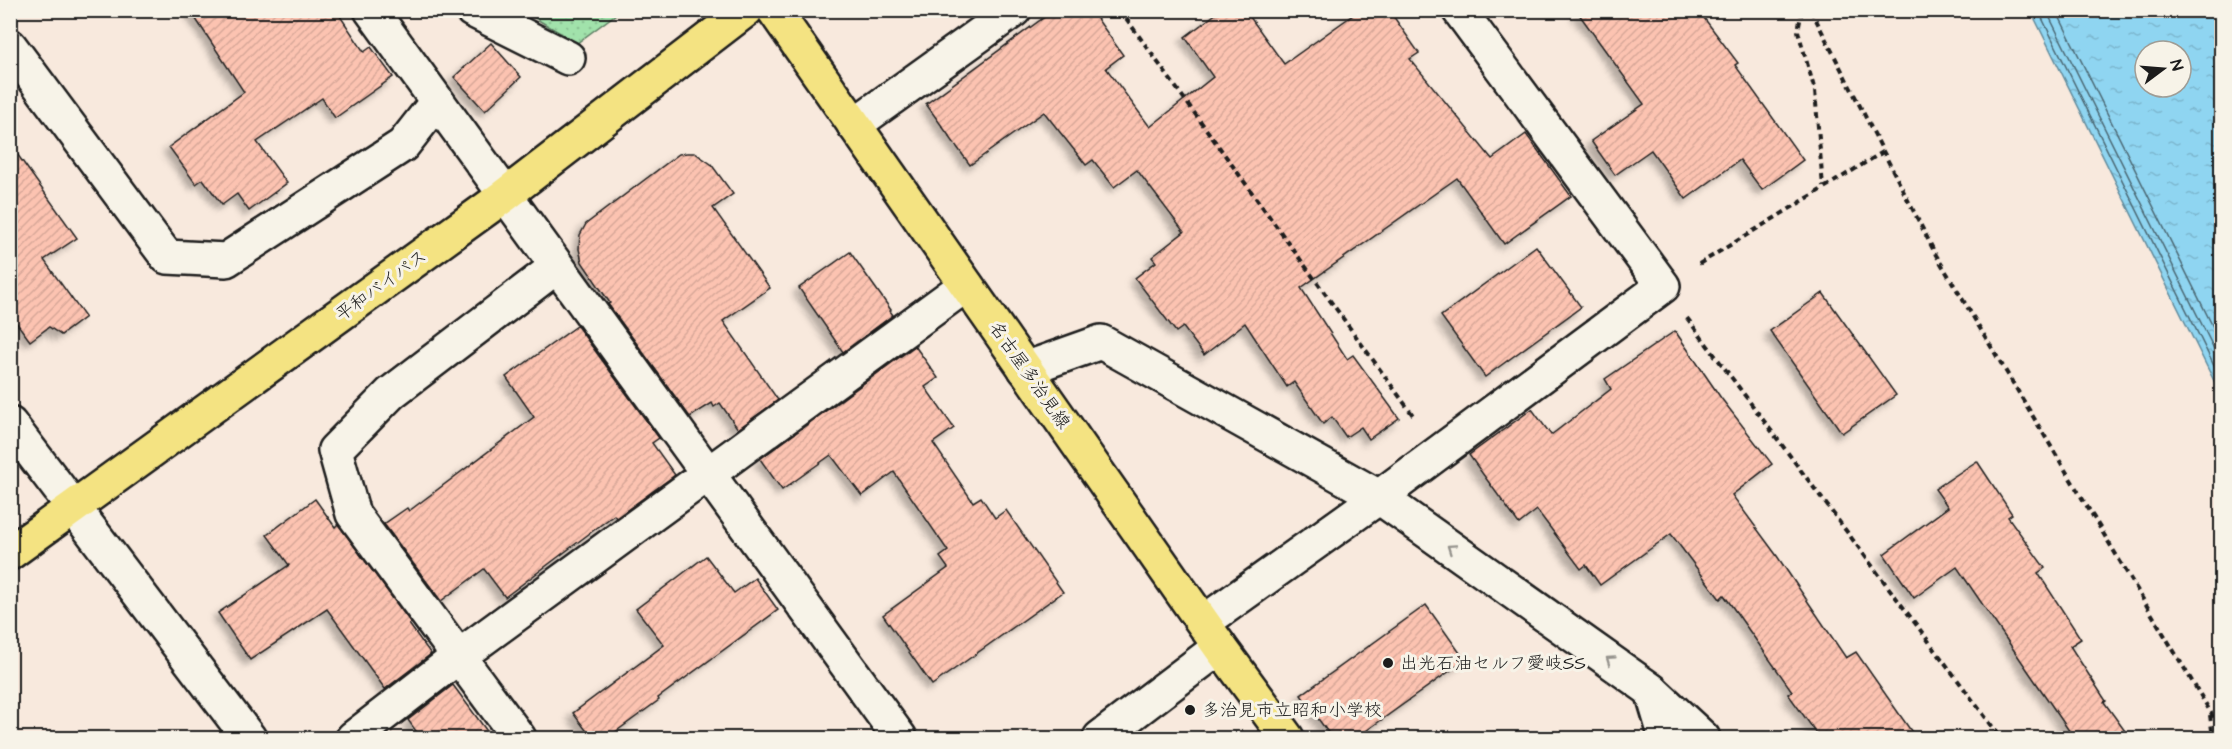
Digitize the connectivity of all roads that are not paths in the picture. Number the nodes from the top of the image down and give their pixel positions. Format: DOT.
graph roads {
  1 [pos="370,10"];
  2 [pos="472,10"];
  3 [pos="746,10"];
  4 [pos="774,10"];
  5 [pos="1014,10"];
  6 [pos="1459,10"];
  7 [pos="10,45"];
  8 [pos="568,58"];
  9 [pos="436,103"];
  10 [pos="854,126"];
  11 [pos="504,196"];
  12 [pos="556,267"];
  13 [pos="966,285"];
  14 [pos="1025,369"];
  15 [pos="10,424"];
  16 [pos="709,474"];
  17 [pos="1379,496"];
  18 [pos="75,506"];
  19 [pos="10,553"];
  20 [pos="1212,635"];
  21 [pos="458,657"];
  22 [pos="1651,690"];
  23 [pos="249,738"];
  24 [pos="353,738"];
  25 [pos="519,738"];
  26 [pos="900,738"];
  27 [pos="1100,738"];
  28 [pos="1287,738"];
  29 [pos="1666,738"];
  30 [pos="1702,738"];
  1 -- 9 [label="street"];
  2 -- 8 [label="street"];
  3 -- 11 [label="main road, 平和バイパス"];
  4 -- 10 [label="main road, 名古屋多治見線"];
  5 -- 10 [label="street"];
  6 -- 17 [label="street"];
  7 -- 9 [label="street"];
  9 -- 11 [label="street"];
  10 -- 13 [label="main road, 名古屋多治見線"];
  11 -- 12 [label="street"];
  11 -- 18 [label="main road, 平和バイパス"];
  12 -- 16 [label="street"];
  12 -- 21 [label="street"];
  13 -- 14 [label="main road, 名古屋多治見線"];
  13 -- 16 [label="street"];
  14 -- 17 [label="street"];
  14 -- 20 [label="main road, 名古屋多治見線"];
  15 -- 18 [label="street"];
  16 -- 21 [label="street"];
  16 -- 26 [label="street"];
  17 -- 20 [label="street"];
  22 -- 17 [label="street, one-way"];
  18 -- 19 [label="main road, 平和バイパス"];
  18 -- 23 [label="street"];
  20 -- 27 [label="street"];
  20 -- 28 [label="main road, 名古屋多治見線"];
  21 -- 24 [label="street"];
  21 -- 25 [label="street"];
  22 -- 29 [label="street"];
  22 -- 30 [label="street"];
}
